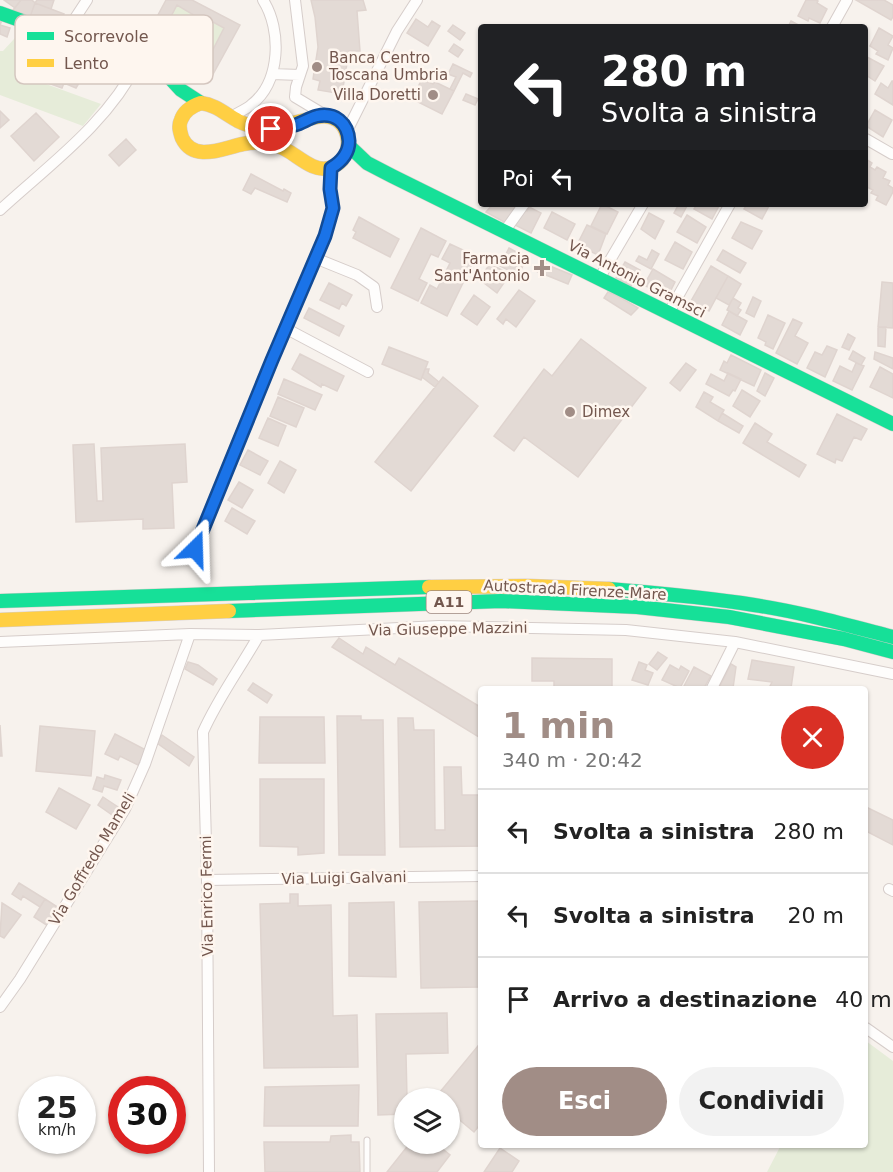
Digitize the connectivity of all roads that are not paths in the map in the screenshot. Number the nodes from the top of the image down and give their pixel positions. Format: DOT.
graph roads {
  1 [pos="87,0"];
  2 [pos="295,0"];
  3 [pos="417,0"];
  4 [pos="847,0"];
  5 [pos="268,2"];
  6 [pos="0,13"];
  7 [pos="77,15"];
  8 [pos="15,18"];
  9 [pos="834,24"];
  10 [pos="272,74"];
  11 [pos="300,75"];
  12 [pos="127,84"];
  13 [pos="176,84"];
  14 [pos="181,90"];
  15 [pos="201,103"];
  16 [pos="362,105"];
  17 [pos="185,112"];
  18 [pos="231,117"];
  19 [pos="331,117"];
  20 [pos="348,138"];
  21 [pos="868,141"];
  22 [pos="892,154"];
  23 [pos="367,163"];
  24 [pos="336,164"];
  25 [pos="315,166"];
  26 [pos="330,189"];
  27 [pos="522,207"];
  28 [pos="641,207"];
  29 [pos="728,207"];
  30 [pos="0,210"];
  31 [pos="504,232"];
  32 [pos="315,258"];
  33 [pos="599,279"];
  34 [pos="377,306"];
  35 [pos="668,314"];
  36 [pos="285,328"];
  37 [pos="368,372"];
  38 [pos="893,424"];
  39 [pos="195,549"];
  40 [pos="0,601"];
  41 [pos="0,620"];
  42 [pos="190,634"];
  43 [pos="259,635"];
  44 [pos="893,637"];
  45 [pos="0,642"];
  46 [pos="735,642"];
  47 [pos="893,652"];
  48 [pos="893,674"];
  49 [pos="713,686"];
  50 [pos="478,876"];
  51 [pos="207,880"];
  52 [pos="0,1007"];
  53 [pos="868,1030"];
  54 [pos="893,1047"];
  55 [pos="367,1140"];
  56 [pos="209,1172"];
  57 [pos="367,1172"];
  1 -- 7 [label="street"];
  2 -- 11 [label="street"];
  3 -- 16 [label="street"];
  4 -- 9 [label="street"];
  5 -- 10 [label="street"];
  6 -- 8 [label="main road"];
  10 -- 11 [label="street"];
  10 -- 18 [label="street"];
  11 -- 19 [label="street"];
  12 -- 30 [label="street"];
  13 -- 14 [label="main road"];
  14 -- 15 [label="main road"];
  14 -- 17 [label="main road"];
  15 -- 17 [label="main road"];
  15 -- 18 [label="main road"];
  16 -- 19 [label="street"];
  16 -- 20 [label="street"];
  17 -- 25 [label="main road"];
  18 -- 19 [label="main road"];
  19 -- 20 [label="main road, Via Antonio Gramsci"];
  20 -- 23 [label="main road, Via Antonio Gramsci"];
  20 -- 24 [label="main road"];
  21 -- 22 [label="street"];
  23 -- 24 [label="main road, Via Antonio Gramsci"];
  23 -- 31 [label="main road, Via Antonio Gramsci"];
  24 -- 25 [label="main road, Via Antonio Gramsci"];
  24 -- 26 [label="street"];
  25 -- 26 [label="street"];
  26 -- 32 [label="street"];
  27 -- 31 [label="street"];
  28 -- 33 [label="street"];
  29 -- 35 [label="street"];
  31 -- 33 [label="main road, Via Antonio Gramsci"];
  32 -- 34 [label="street"];
  32 -- 36 [label="street"];
  33 -- 35 [label="main road, Via Antonio Gramsci"];
  35 -- 38 [label="main road, Via Antonio Gramsci"];
  36 -- 37 [label="street"];
  36 -- 39 [label="street"];
  40 -- 44 [label="main road, Autostrada Firenze-Mare / A11"];
  41 -- 47 [label="main road, Autostrada Firenze-Mare / A11"];
  42 -- 43 [label="street, Via Giuseppe Mazzini"];
  42 -- 45 [label="street, Via Giuseppe Mazzini"];
  42 -- 52 [label="street, Via Goffredo Mameli"];
  43 -- 46 [label="street, Via Giuseppe Mazzini"];
  43 -- 51 [label="street, Via Enrico Fermi"];
  46 -- 48 [label="street, Via Giuseppe Mazzini"];
  46 -- 49 [label="street"];
  50 -- 51 [label="street, Via Luigi Galvani"];
  51 -- 56 [label="street, Via Enrico Fermi"];
  53 -- 54 [label="street"];
  55 -- 57 [label="lane"];
}
